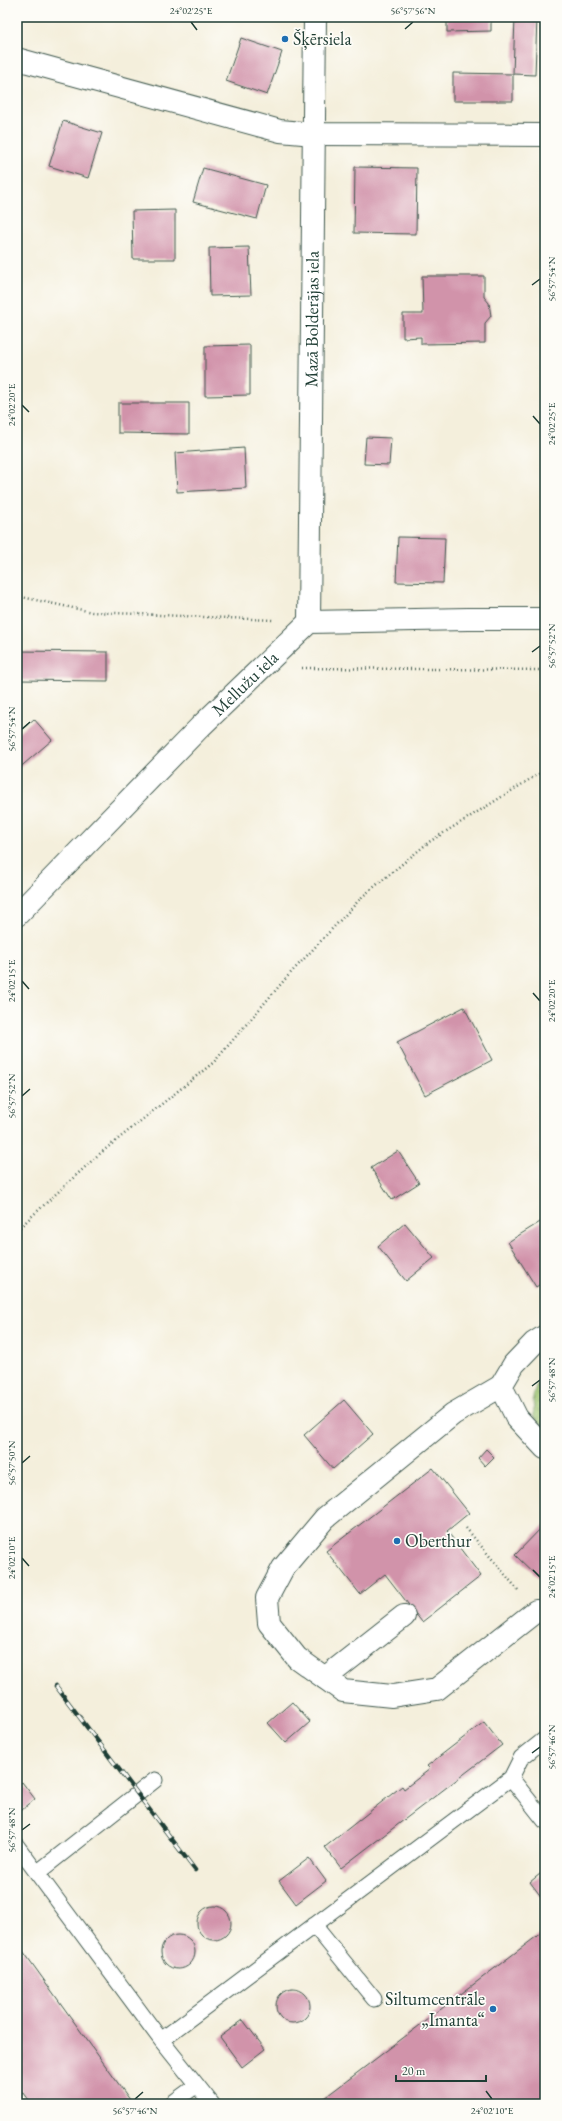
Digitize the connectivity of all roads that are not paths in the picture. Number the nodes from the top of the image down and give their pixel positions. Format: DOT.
graph roads {
  1 [pos="315,17"];
  2 [pos="17,59"];
  3 [pos="314,134"];
  4 [pos="545,135"];
  5 [pos="545,619"];
  6 [pos="309,622"];
  7 [pos="17,915"];
  8 [pos="545,1336"];
  9 [pos="501,1386"];
  10 [pos="545,1448"];
  11 [pos="536,1611"];
  12 [pos="404,1616"];
  13 [pos="324,1678"];
  14 [pos="545,1739"];
  15 [pos="511,1778"];
  16 [pos="155,1780"];
  17 [pos="545,1821"];
  18 [pos="17,1846"];
  19 [pos="37,1873"];
  20 [pos="314,1925"];
  21 [pos="374,1999"];
  22 [pos="161,2040"];
  23 [pos="197,2085"];
  24 [pos="172,2104"];
  25 [pos="212,2104"];
  1 -- 3 [label="street, Mazā Bolderājas iela"];
  2 -- 3 [label="street"];
  3 -- 4 [label="street"];
  3 -- 6 [label="street, Mazā Bolderājas iela"];
  5 -- 6 [label="street"];
  6 -- 7 [label="street, Mellužu iela"];
  8 -- 9 [label="street"];
  9 -- 10 [label="street"];
  9 -- 13 [label="street"];
  11 -- 13 [label="street"];
  12 -- 13 [label="street"];
  14 -- 15 [label="lane"];
  15 -- 17 [label="lane"];
  15 -- 20 [label="lane"];
  16 -- 19 [label="lane"];
  18 -- 19 [label="lane"];
  19 -- 22 [label="lane"];
  20 -- 21 [label="lane"];
  20 -- 22 [label="lane"];
  22 -- 23 [label="lane"];
  23 -- 24 [label="lane"];
  23 -- 25 [label="lane"];
}
